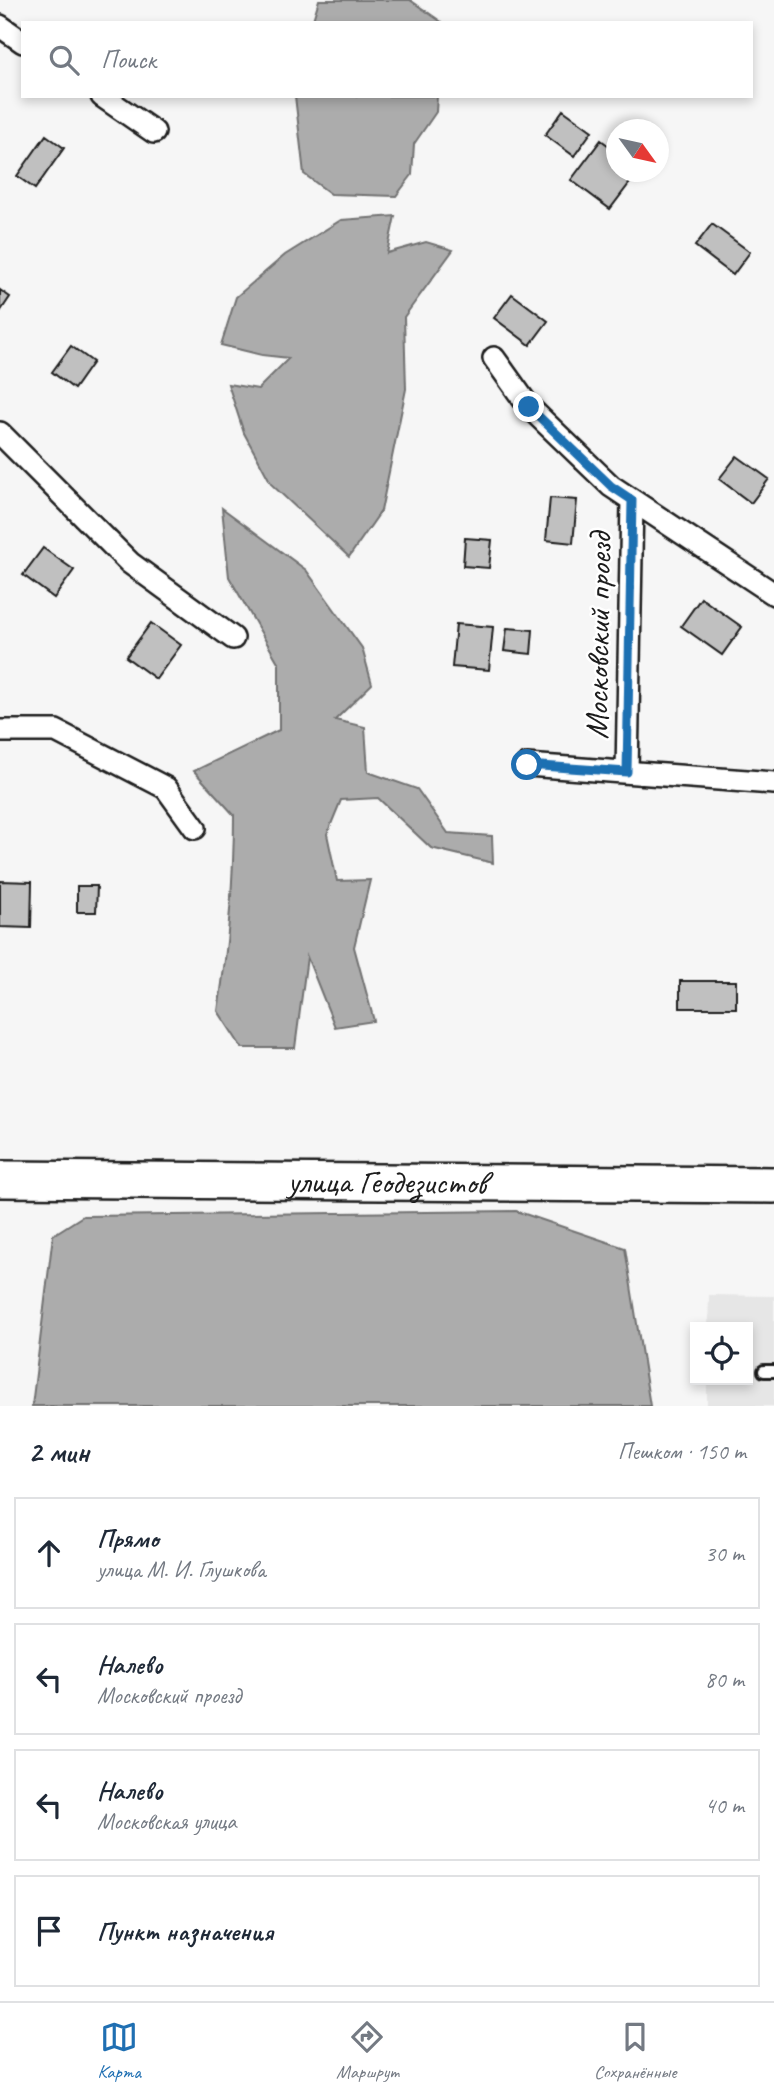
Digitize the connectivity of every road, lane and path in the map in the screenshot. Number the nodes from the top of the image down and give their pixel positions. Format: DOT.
graph roads {
  1 [pos="0,26"];
  2 [pos="21,41"];
  3 [pos="105,98"];
  4 [pos="154,132"];
  5 [pos="494,358"];
  6 [pos="0,433"];
  7 [pos="632,500"];
  8 [pos="774,594"];
  9 [pos="233,638"];
  10 [pos="0,731"];
  11 [pos="527,765"];
  12 [pos="627,772"];
  13 [pos="774,783"];
  14 [pos="195,828"];
  15 [pos="0,1179"];
  16 [pos="774,1185"];
  1 -- 2 [label="street"];
  3 -- 4 [label="street"];
  5 -- 7 [label="street"];
  6 -- 9 [label="street"];
  7 -- 8 [label="street"];
  7 -- 12 [label="street, Московский проезд"];
  10 -- 14 [label="street"];
  11 -- 12 [label="street"];
  12 -- 13 [label="street"];
  15 -- 16 [label="main road, улица Геодезистов"];
}
